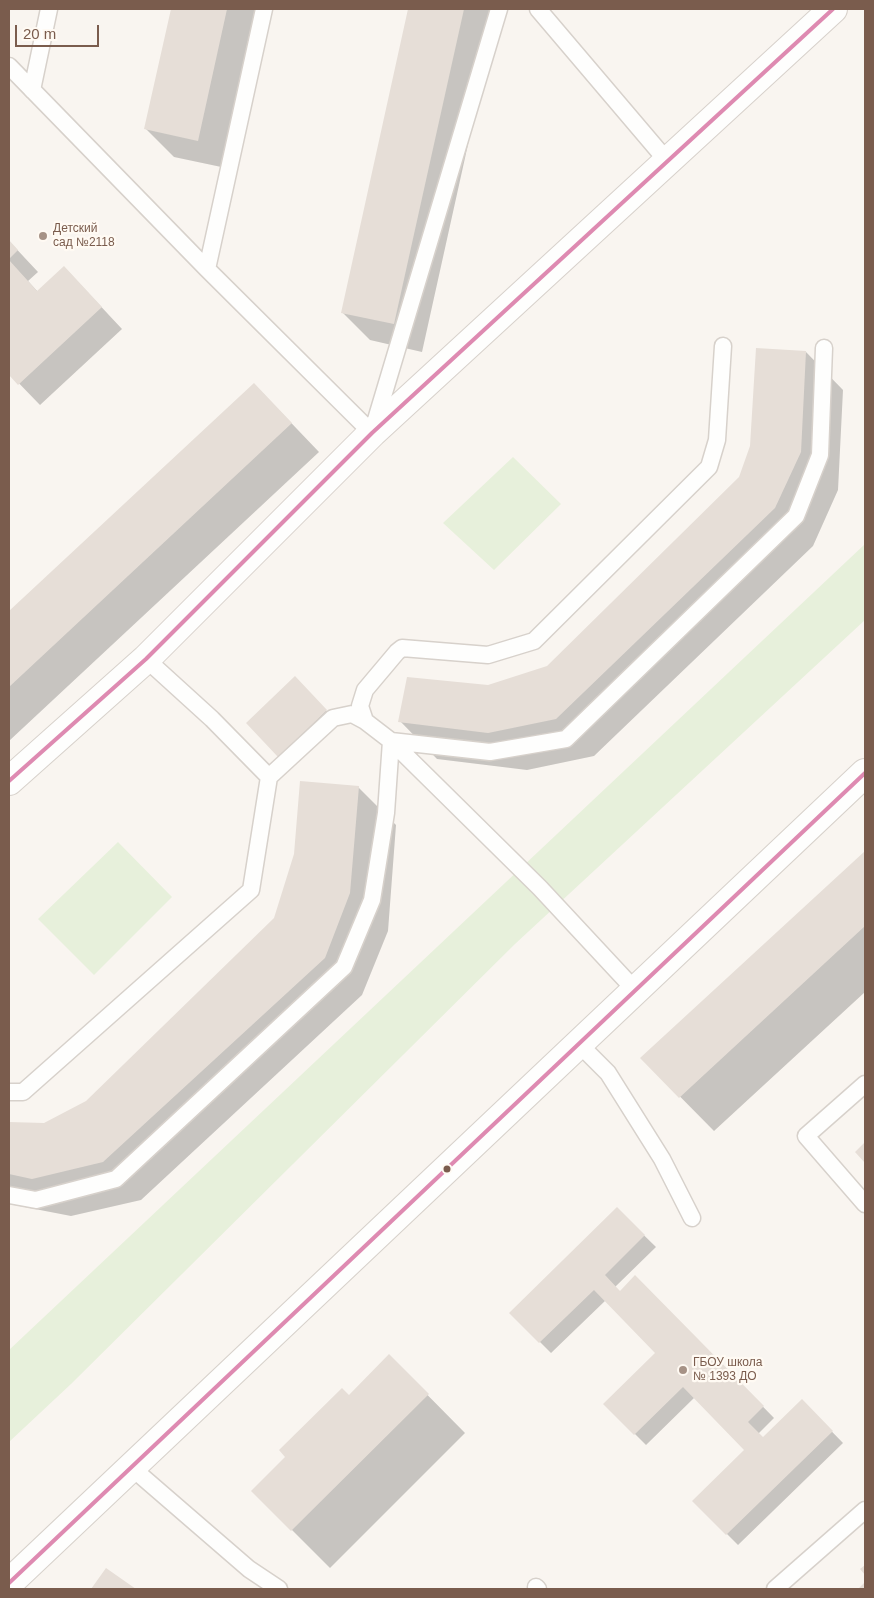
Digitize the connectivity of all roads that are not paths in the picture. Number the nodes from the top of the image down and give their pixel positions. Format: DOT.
graph roads {
  1 [pos="49,9"];
  2 [pos="264,9"];
  3 [pos="499,9"];
  4 [pos="538,9"];
  5 [pos="833,9"];
  6 [pos="9,66"];
  7 [pos="32,90"];
  8 [pos="668,162"];
  9 [pos="207,269"];
  10 [pos="723,346"];
  11 [pos="824,348"];
  12 [pos="372,433"];
  13 [pos="146,659"];
  14 [pos="364,721"];
  15 [pos="390,741"];
  16 [pos="865,773"];
  17 [pos="269,776"];
  18 [pos="9,781"];
  19 [pos="636,990"];
  20 [pos="579,1044"];
  21 [pos="865,1084"];
  22 [pos="9,1092"];
  23 [pos="9,1195"];
  24 [pos="865,1204"];
  25 [pos="692,1218"];
  26 [pos="131,1467"];
  27 [pos="865,1510"];
  28 [pos="9,1583"];
  29 [pos="279,1589"];
  30 [pos="775,1589"];
  1 -- 7 [label="lane"];
  2 -- 9 [label="lane"];
  3 -- 12 [label="lane"];
  4 -- 8 [label="lane"];
  5 -- 8 [label="street"];
  6 -- 7 [label="lane"];
  7 -- 9 [label="lane"];
  8 -- 12 [label="street"];
  9 -- 12 [label="lane"];
  10 -- 14 [label="lane"];
  11 -- 15 [label="lane"];
  12 -- 13 [label="street"];
  13 -- 17 [label="lane"];
  13 -- 18 [label="street"];
  14 -- 15 [label="lane"];
  14 -- 17 [label="lane"];
  15 -- 19 [label="lane"];
  15 -- 23 [label="lane"];
  16 -- 19 [label="street"];
  17 -- 22 [label="lane"];
  19 -- 20 [label="street"];
  20 -- 25 [label="lane"];
  20 -- 26 [label="street"];
  21 -- 24 [label="lane"];
  26 -- 28 [label="street"];
  26 -- 29 [label="lane"];
  27 -- 30 [label="lane"];
}
